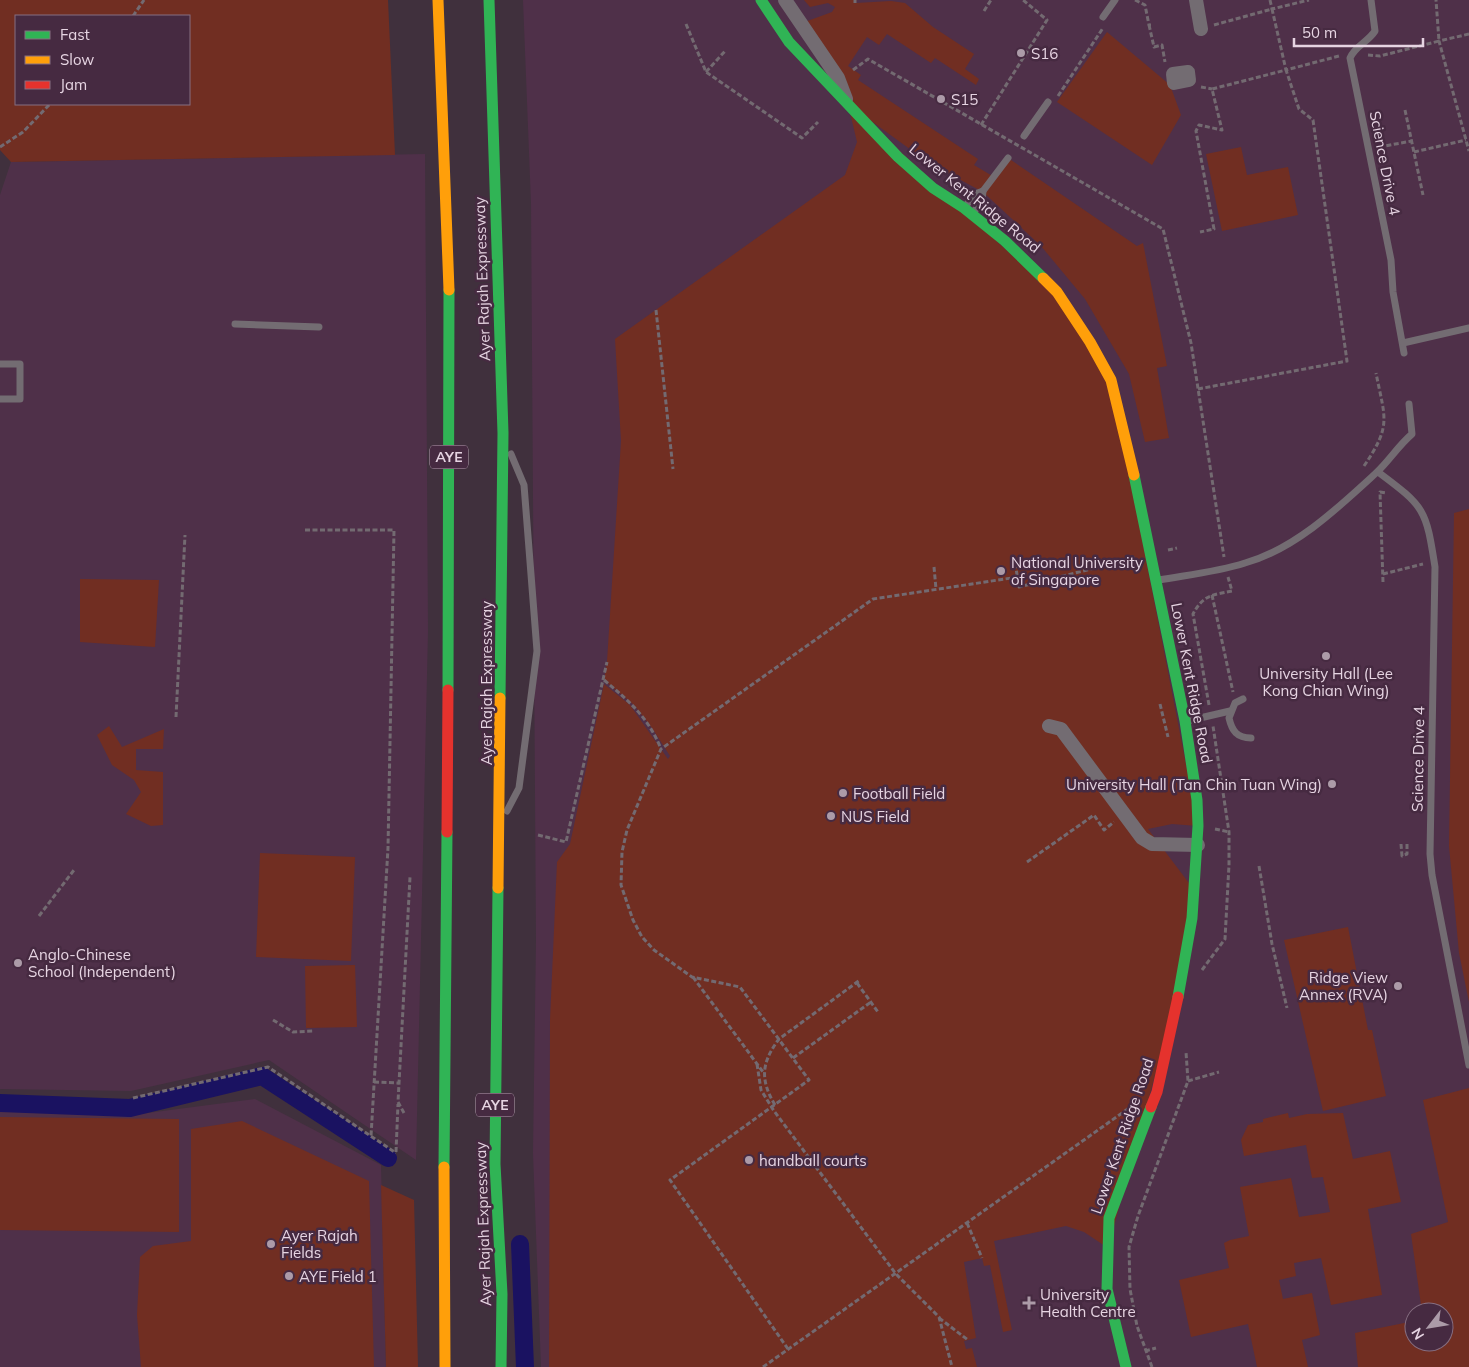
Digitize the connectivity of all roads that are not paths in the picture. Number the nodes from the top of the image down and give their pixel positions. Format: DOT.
graph roads {
  1 [pos="438,0"];
  2 [pos="489,0"];
  3 [pos="761,0"];
  4 [pos="785,0"];
  5 [pos="1115,0"];
  6 [pos="1196,0"];
  7 [pos="1371,0"];
  8 [pos="1104,20"];
  9 [pos="1201,29"];
  10 [pos="1050,103"];
  11 [pos="848,104"];
  12 [pos="1024,136"];
  13 [pos="1008,158"];
  14 [pos="968,211"];
  15 [pos="235,324"];
  16 [pos="319,327"];
  17 [pos="1469,328"];
  18 [pos="1403,343"];
  19 [pos="1404,353"];
  20 [pos="0,364"];
  21 [pos="0,399"];
  22 [pos="1409,404"];
  23 [pos="503,433"];
  24 [pos="1378,472"];
  25 [pos="1156,581"];
  26 [pos="1243,699"];
  27 [pos="1230,711"];
  28 [pos="1185,721"];
  29 [pos="1048,726"];
  30 [pos="1251,738"];
  31 [pos="499,824"];
  32 [pos="1198,845"];
  33 [pos="1469,1065"];
  34 [pos="445,1367"];
  35 [pos="501,1367"];
  36 [pos="1126,1367"];
  1 -- 34 [label="main road, AYE"];
  2 -- 23 [label="main road, Ayer Rajah Expressway / AYE"];
  3 -- 11 [label="main road, Lower Kent Ridge Road"];
  4 -- 11 [label="street, Lower Kent Ridge Road"];
  5 -- 8 [label="lane"];
  6 -- 9 [label="street"];
  7 -- 18 [label="lane, Science Drive 4"];
  10 -- 12 [label="lane"];
  11 -- 14 [label="main road, Lower Kent Ridge Road"];
  13 -- 14 [label="lane"];
  14 -- 25 [label="main road, Lower Kent Ridge Road"];
  15 -- 16 [label="lane"];
  17 -- 18 [label="lane"];
  18 -- 19 [label="lane, Science Drive 4"];
  20 -- 21 [label="lane"];
  22 -- 24 [label="lane"];
  23 -- 31 [label="main road, Ayer Rajah Expressway / AYE"];
  23 -- 31 [label="lane"];
  24 -- 25 [label="lane"];
  24 -- 33 [label="lane, Science Drive 4"];
  25 -- 28 [label="main road, Lower Kent Ridge Road"];
  26 -- 27 [label="lane"];
  27 -- 28 [label="lane"];
  27 -- 30 [label="lane"];
  28 -- 32 [label="main road, Lower Kent Ridge Road"];
  29 -- 32 [label="street"];
  31 -- 35 [label="main road, Ayer Rajah Expressway / AYE"];
  32 -- 36 [label="main road, Lower Kent Ridge Road"];
}
